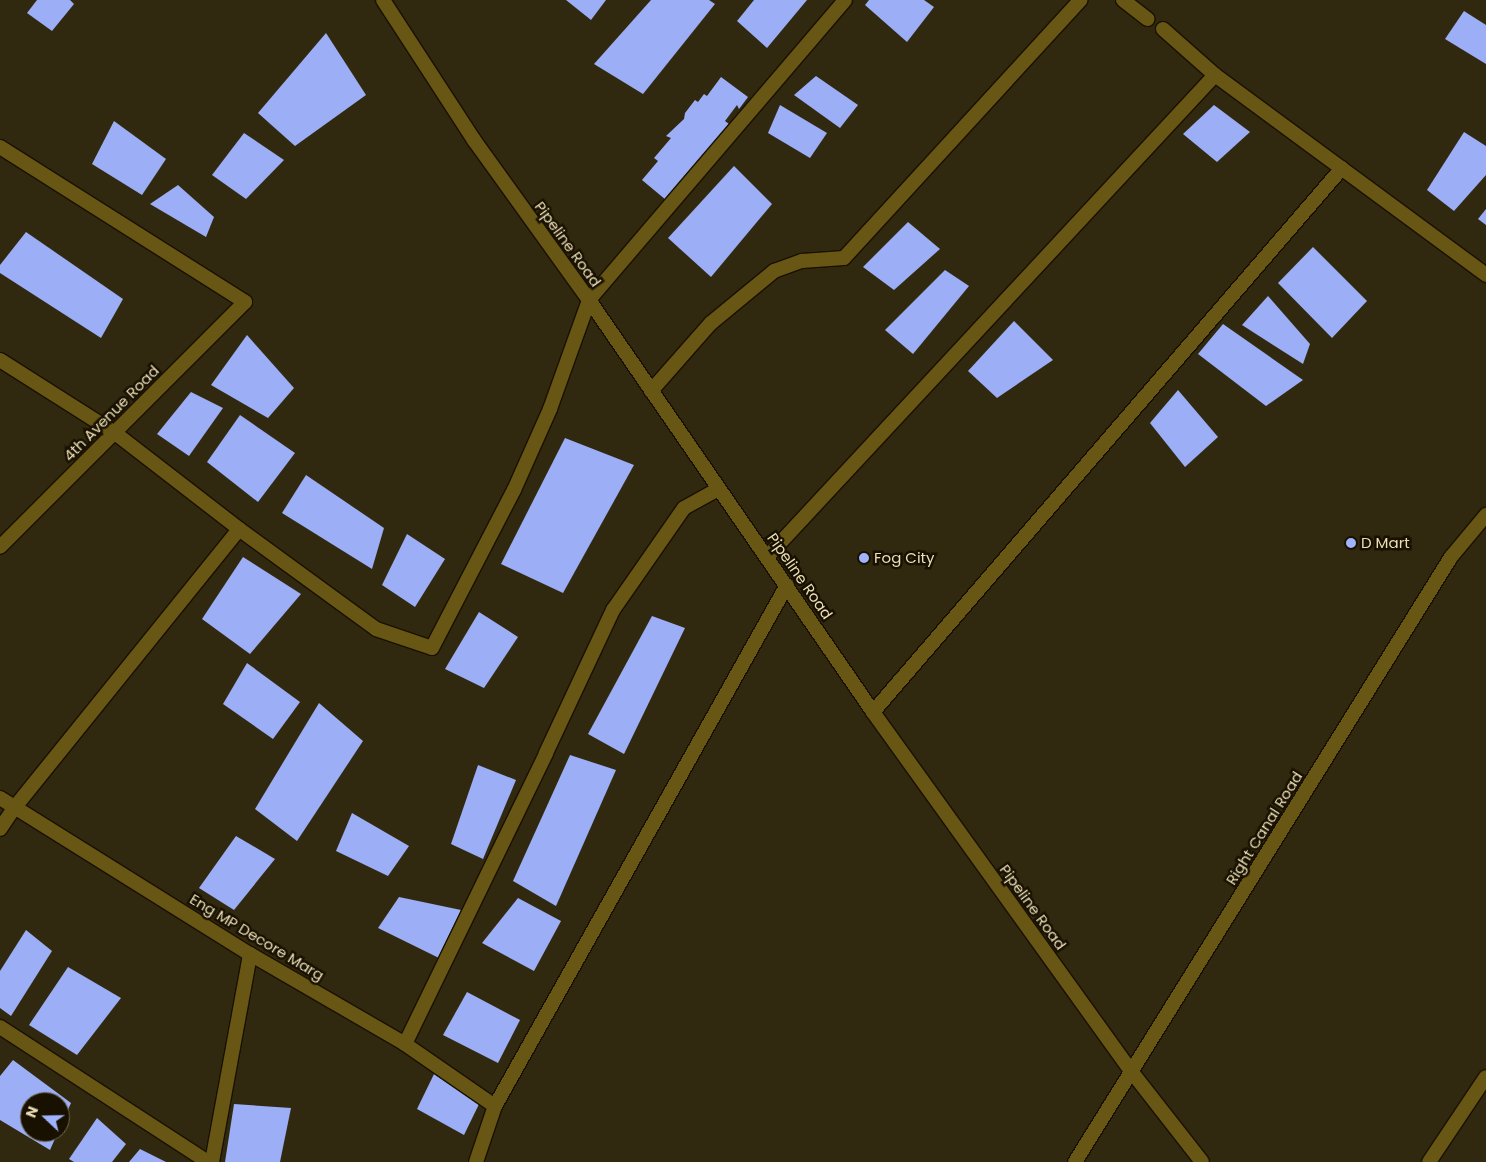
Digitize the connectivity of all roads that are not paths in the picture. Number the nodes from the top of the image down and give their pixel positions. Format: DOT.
graph roads {
  1 [pos="384,0"];
  2 [pos="845,0"];
  3 [pos="1080,0"];
  4 [pos="1123,0"];
  5 [pos="1147,19"];
  6 [pos="1163,29"];
  7 [pos="1215,75"];
  8 [pos="0,147"];
  9 [pos="1342,168"];
  10 [pos="1486,274"];
  11 [pos="588,300"];
  12 [pos="0,360"];
  13 [pos="651,391"];
  14 [pos="115,433"];
  15 [pos="718,489"];
  16 [pos="1486,515"];
  17 [pos="239,529"];
  18 [pos="0,547"];
  19 [pos="767,557"];
  20 [pos="787,585"];
  21 [pos="873,712"];
  22 [pos="0,798"];
  23 [pos="15,807"];
  24 [pos="0,829"];
  25 [pos="250,954"];
  26 [pos="0,1027"];
  27 [pos="405,1044"];
  28 [pos="1131,1071"];
  29 [pos="1486,1077"];
  30 [pos="496,1106"];
  31 [pos="210,1162"];
  32 [pos="476,1162"];
  33 [pos="1074,1162"];
  34 [pos="1202,1162"];
  35 [pos="1429,1162"];
  1 -- 11 [label="street, Pipeline Road"];
  2 -- 11 [label="street"];
  3 -- 13 [label="street"];
  4 -- 5 [label="street"];
  6 -- 7 [label="street"];
  7 -- 9 [label="street"];
  7 -- 19 [label="street"];
  8 -- 14 [label="street, 4th Avenue Road"];
  9 -- 10 [label="street"];
  9 -- 21 [label="street"];
  11 -- 13 [label="street, Pipeline Road"];
  11 -- 17 [label="street"];
  12 -- 14 [label="street"];
  13 -- 15 [label="street, Pipeline Road"];
  14 -- 17 [label="street"];
  14 -- 18 [label="street, 4th Avenue Road"];
  15 -- 19 [label="street, Pipeline Road"];
  15 -- 27 [label="street"];
  16 -- 28 [label="street, Right Canal Road"];
  17 -- 23 [label="street"];
  19 -- 20 [label="street, Pipeline Road"];
  20 -- 21 [label="street, Pipeline Road"];
  20 -- 30 [label="street"];
  21 -- 28 [label="street, Pipeline Road"];
  22 -- 23 [label="street, Eng MP Decore Marg"];
  23 -- 24 [label="street"];
  23 -- 25 [label="street, Eng MP Decore Marg"];
  25 -- 27 [label="street, Eng MP Decore Marg"];
  25 -- 31 [label="street"];
  26 -- 31 [label="street"];
  27 -- 30 [label="street, Eng MP Decore Marg"];
  28 -- 33 [label="street, Right Canal Road"];
  28 -- 34 [label="street, Pipeline Road"];
  29 -- 35 [label="street"];
  30 -- 32 [label="street"];
}
